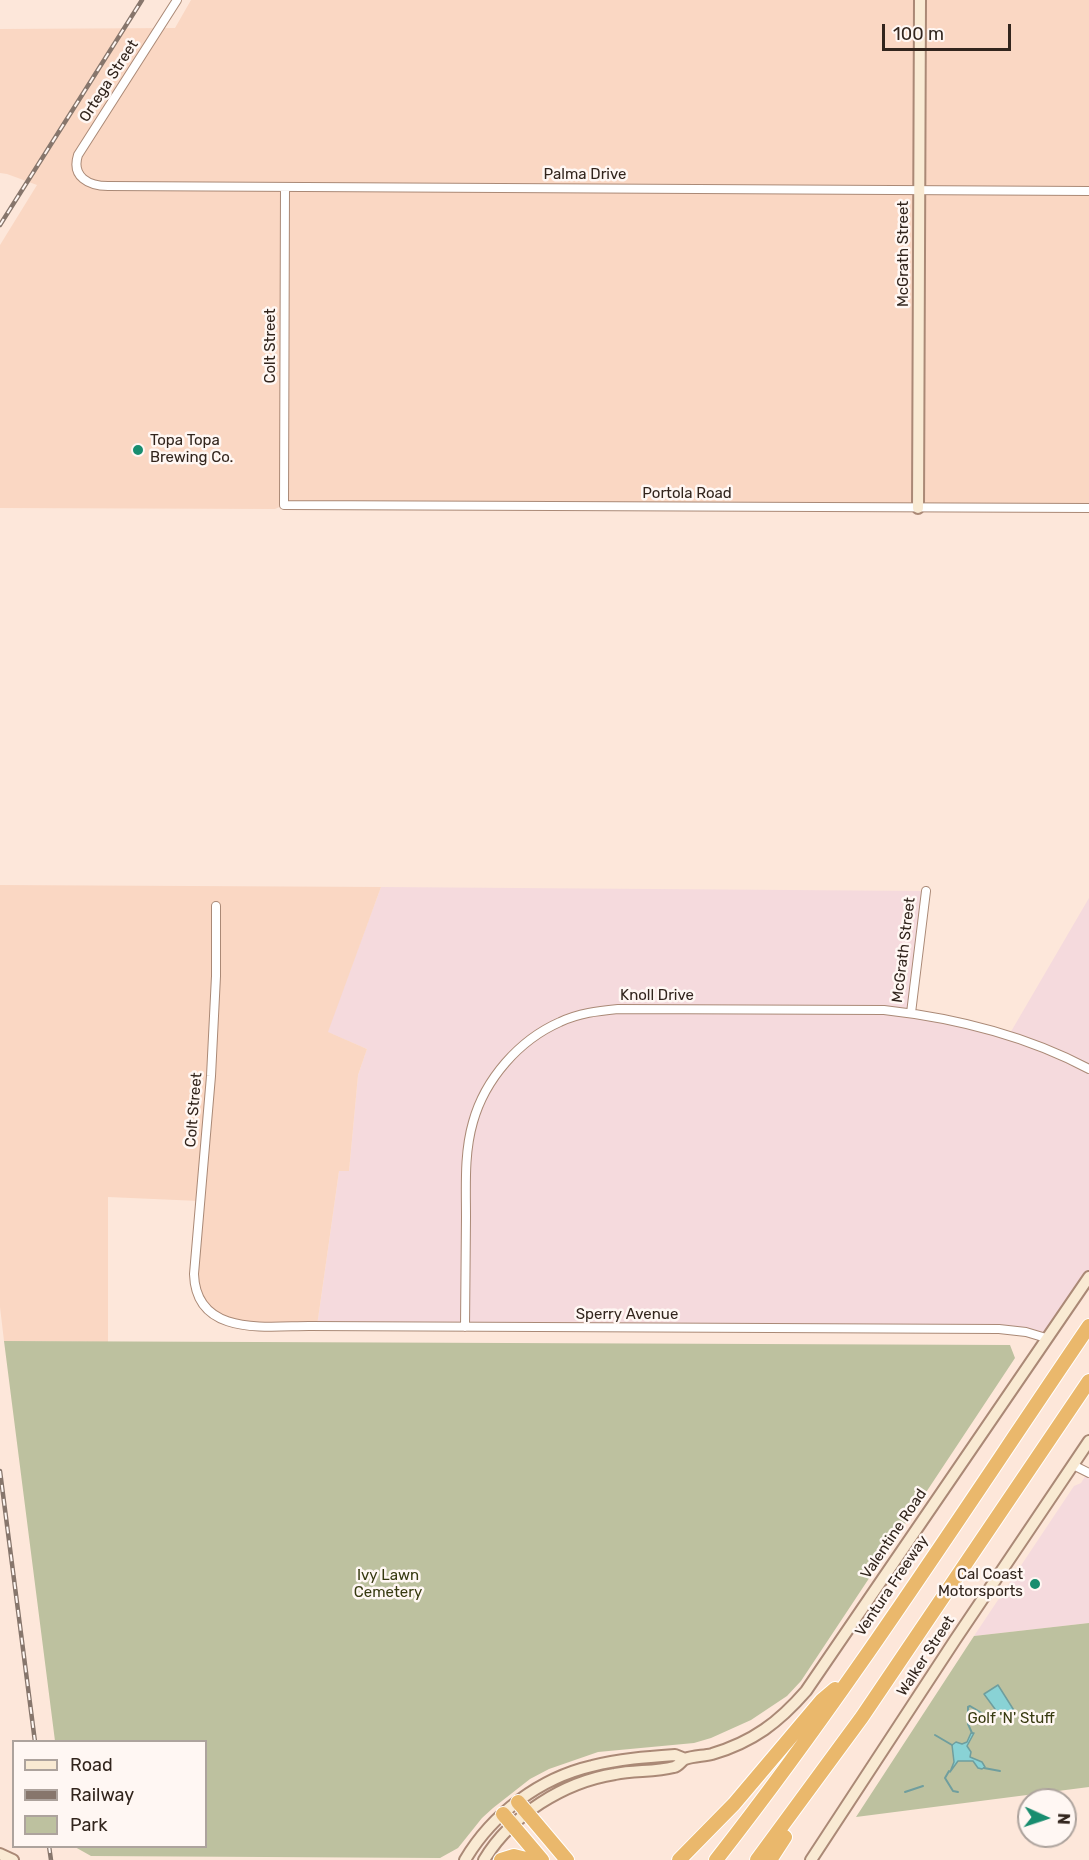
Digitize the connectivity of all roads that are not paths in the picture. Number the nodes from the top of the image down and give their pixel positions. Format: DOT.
graph roads {
  1 [pos="177,0"];
  2 [pos="920,0"];
  3 [pos="83,180"];
  4 [pos="285,187"];
  5 [pos="919,190"];
  6 [pos="1089,191"];
  7 [pos="284,505"];
  8 [pos="918,508"];
  9 [pos="1089,508"];
  10 [pos="926,891"];
  11 [pos="216,906"];
  12 [pos="911,1013"];
  13 [pos="1089,1069"];
  14 [pos="1089,1277"];
  15 [pos="210,1312"];
  16 [pos="1089,1326"];
  17 [pos="465,1327"];
  18 [pos="1046,1338"];
  19 [pos="1089,1381"];
  20 [pos="1089,1441"];
  21 [pos="1073,1465"];
  22 [pos="1089,1473"];
  23 [pos="849,1679"];
  24 [pos="862,1717"];
  25 [pos="685,1759"];
  26 [pos="518,1802"];
  27 [pos="503,1814"];
  28 [pos="528,1814"];
  29 [pos="513,1826"];
  30 [pos="0,1854"];
  31 [pos="13,1860"];
  32 [pos="465,1860"];
  33 [pos="484,1860"];
  34 [pos="501,1860"];
  35 [pos="530,1860"];
  36 [pos="542,1860"];
  37 [pos="567,1860"];
  38 [pos="679,1860"];
  39 [pos="716,1860"];
  40 [pos="757,1860"];
  41 [pos="770,1860"];
  42 [pos="811,1860"];
  1 -- 3 [label="street, Ortega Street"];
  2 -- 5 [label="street, McGrath Street"];
  3 -- 4 [label="street, Palma Drive"];
  4 -- 5 [label="street, Palma Drive"];
  4 -- 7 [label="street, Colt Street"];
  5 -- 6 [label="street, Palma Drive"];
  5 -- 8 [label="street, McGrath Street"];
  7 -- 8 [label="street, Portola Road"];
  8 -- 9 [label="street, Portola Road"];
  10 -- 12 [label="street, McGrath Street"];
  11 -- 15 [label="street, Colt Street"];
  12 -- 13 [label="street, Knoll Drive"];
  12 -- 17 [label="street, Knoll Drive"];
  14 -- 18 [label="street, Valentine Road"];
  15 -- 17 [label="street, Sperry Avenue"];
  16 -- 23 [label="highway, Ventura Freeway"];
  17 -- 18 [label="street, Sperry Avenue"];
  18 -- 25 [label="street, Valentine Road"];
  19 -- 24 [label="highway"];
  20 -- 21 [label="street, Walker Street"];
  21 -- 22 [label="street"];
  21 -- 42 [label="street, Walker Street"];
  23 -- 38 [label="highway"];
  23 -- 39 [label="highway, Ventura Freeway"];
  24 -- 40 [label="highway"];
  24 -- 41 [label="highway"];
  25 -- 26 [label="street, Valentine Road"];
  25 -- 28 [label="street, Valentine Road"];
  26 -- 27 [label="street, Valentine Road"];
  26 -- 28 [label="highway"];
  27 -- 29 [label="highway"];
  27 -- 32 [label="street, Valentine Road"];
  28 -- 29 [label="street, Valentine Road"];
  28 -- 37 [label="highway"];
  29 -- 33 [label="street, Valentine Road"];
  29 -- 36 [label="highway"];
  30 -- 31 [label="street"];
  34 -- 35 [label="highway"];
}
